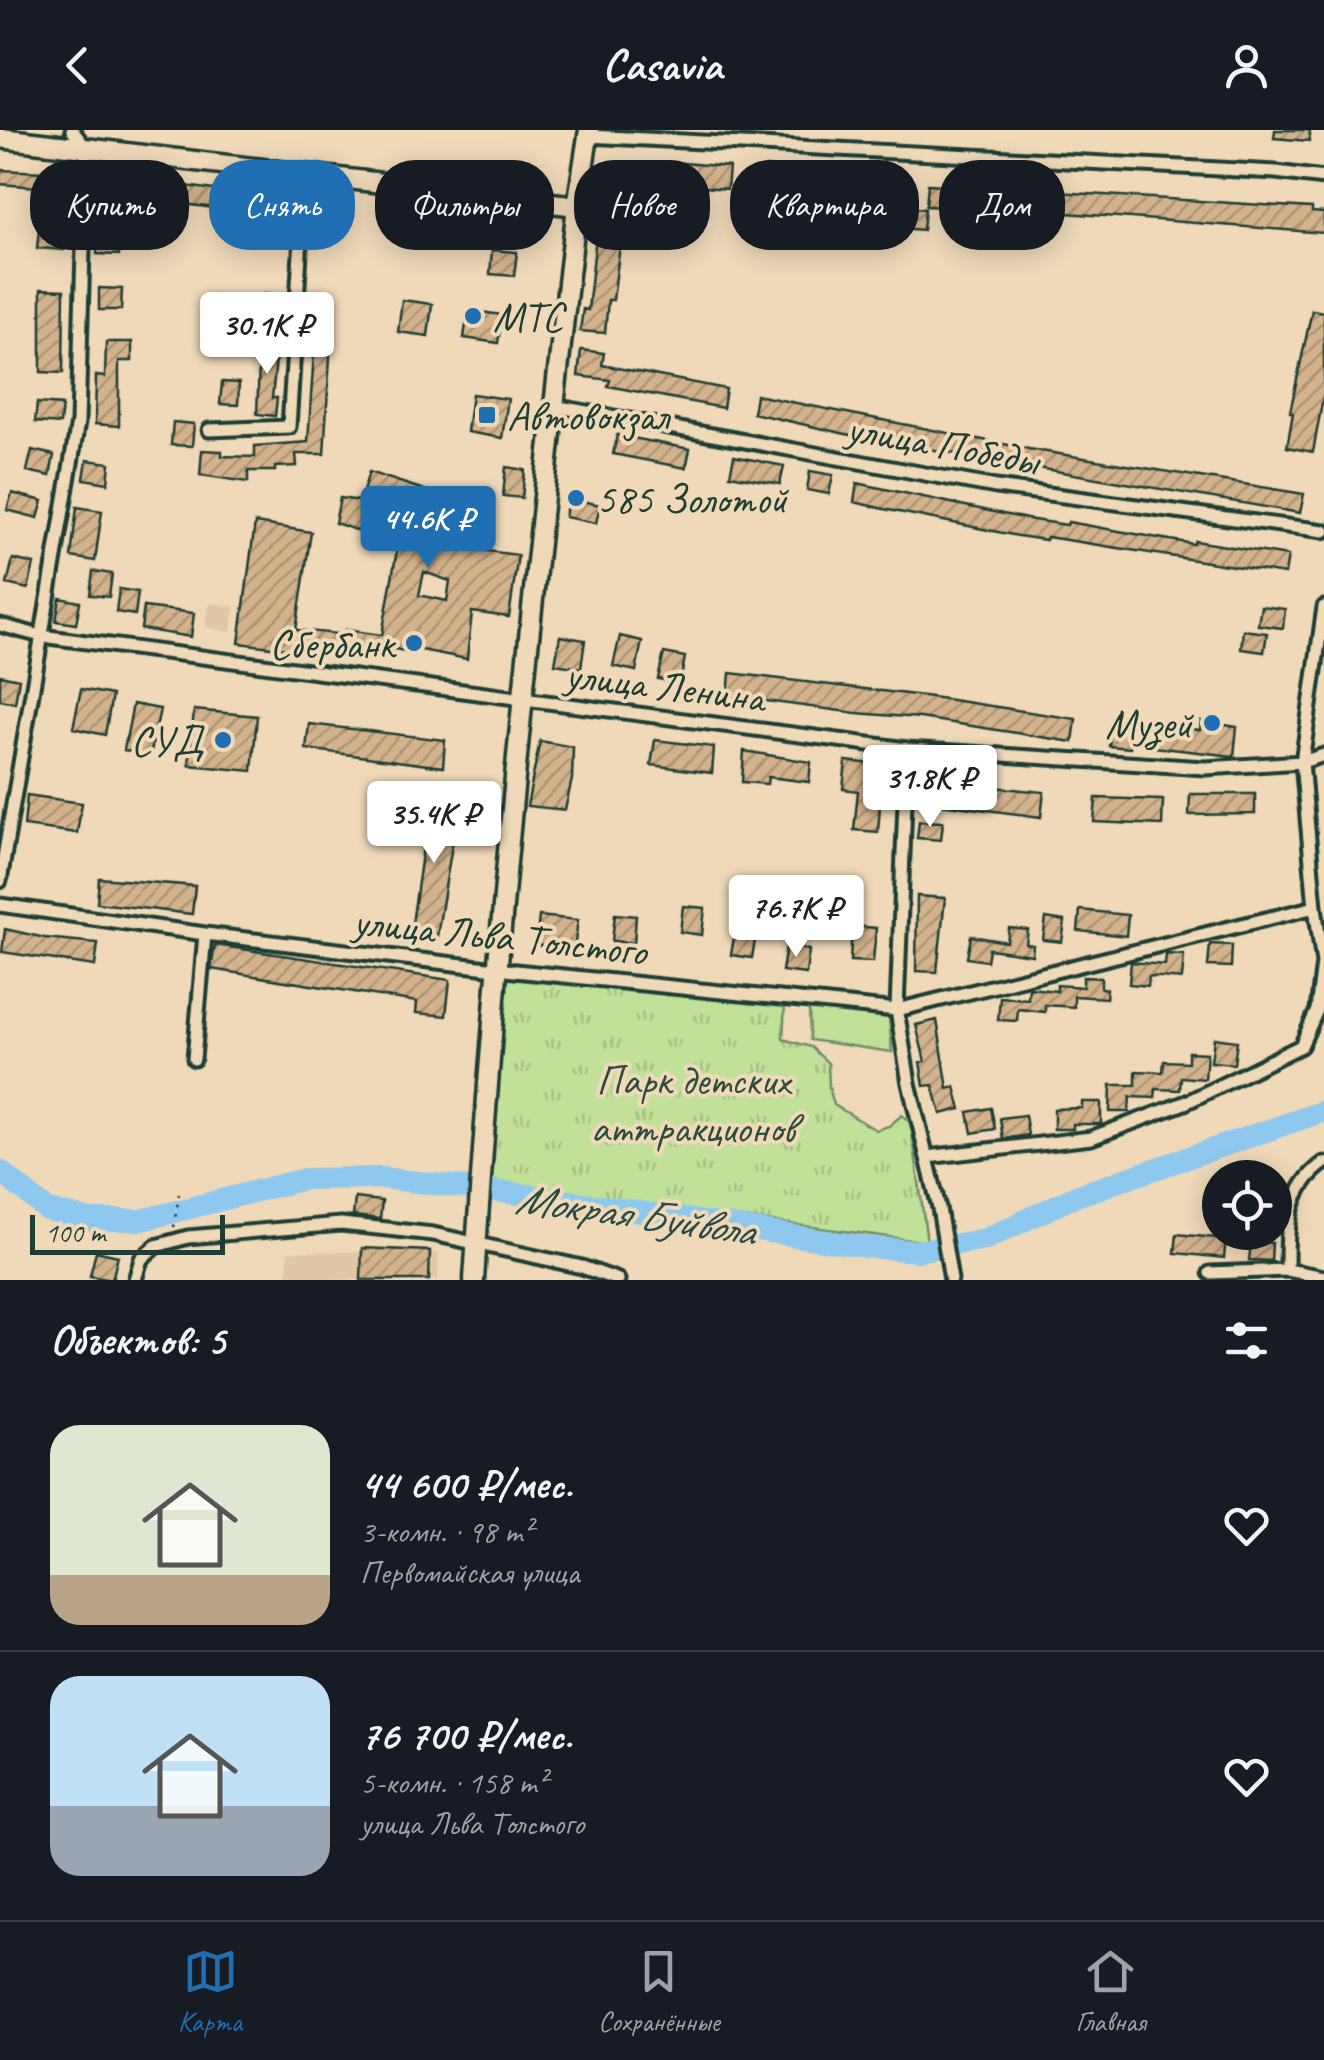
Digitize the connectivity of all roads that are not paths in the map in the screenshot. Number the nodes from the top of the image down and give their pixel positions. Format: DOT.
graph roads {
  1 [pos="72,130"];
  2 [pos="589,133"];
  3 [pos="0,138"];
  4 [pos="86,148"];
  5 [pos="585,160"];
  6 [pos="209,163"];
  7 [pos="1324,178"];
  8 [pos="355,180"];
  9 [pos="574,206"];
  10 [pos="574,239"];
  11 [pos="301,250"];
  12 [pos="554,406"];
  13 [pos="209,430"];
  14 [pos="1324,532"];
  15 [pos="1324,608"];
  16 [pos="0,625"];
  17 [pos="41,636"];
  18 [pos="522,699"];
  19 [pos="908,748"];
  20 [pos="1324,755"];
  21 [pos="1302,762"];
  22 [pos="0,881"];
  23 [pos="0,905"];
  24 [pos="1314,907"];
  25 [pos="205,934"];
  26 [pos="1324,963"];
  27 [pos="496,969"];
  28 [pos="898,1010"];
  29 [pos="194,1059"];
  30 [pos="927,1157"];
  31 [pos="1324,1164"];
  32 [pos="476,1244"];
  33 [pos="1288,1270"];
  34 [pos="1210,1273"];
  35 [pos="1324,1277"];
  36 [pos="135,1280"];
  37 [pos="474,1280"];
  38 [pos="618,1280"];
  39 [pos="951,1280"];
  1 -- 4 [label="street"];
  2 -- 5 [label="main road"];
  2 -- 7 [label="street"];
  3 -- 4 [label="main road"];
  4 -- 6 [label="main road"];
  4 -- 17 [label="street"];
  8 -- 9 [label="main road"];
  10 -- 12 [label="main road"];
  11 -- 13 [label="street"];
  12 -- 14 [label="street, улица Победы"];
  12 -- 18 [label="main road"];
  15 -- 21 [label="street"];
  16 -- 17 [label="street, улица Ленина"];
  17 -- 18 [label="street, улица Ленина"];
  17 -- 22 [label="street"];
  18 -- 19 [label="street, улица Ленина"];
  18 -- 27 [label="main road"];
  19 -- 21 [label="street, улица Ленина"];
  19 -- 28 [label="street"];
  20 -- 21 [label="street, улица Ленина"];
  21 -- 24 [label="street"];
  23 -- 25 [label="street, улица Льва Толстого"];
  24 -- 26 [label="street"];
  24 -- 28 [label="street, улица Льва Толстого"];
  25 -- 27 [label="street, улица Льва Толстого"];
  25 -- 29 [label="street"];
  26 -- 30 [label="street"];
  27 -- 28 [label="street, улица Льва Толстого"];
  27 -- 32 [label="main road"];
  28 -- 30 [label="street"];
  30 -- 39 [label="street"];
  31 -- 33 [label="street"];
  32 -- 36 [label="street"];
  32 -- 37 [label="main road"];
  32 -- 38 [label="street"];
  33 -- 34 [label="street"];
  33 -- 35 [label="street"];
}
